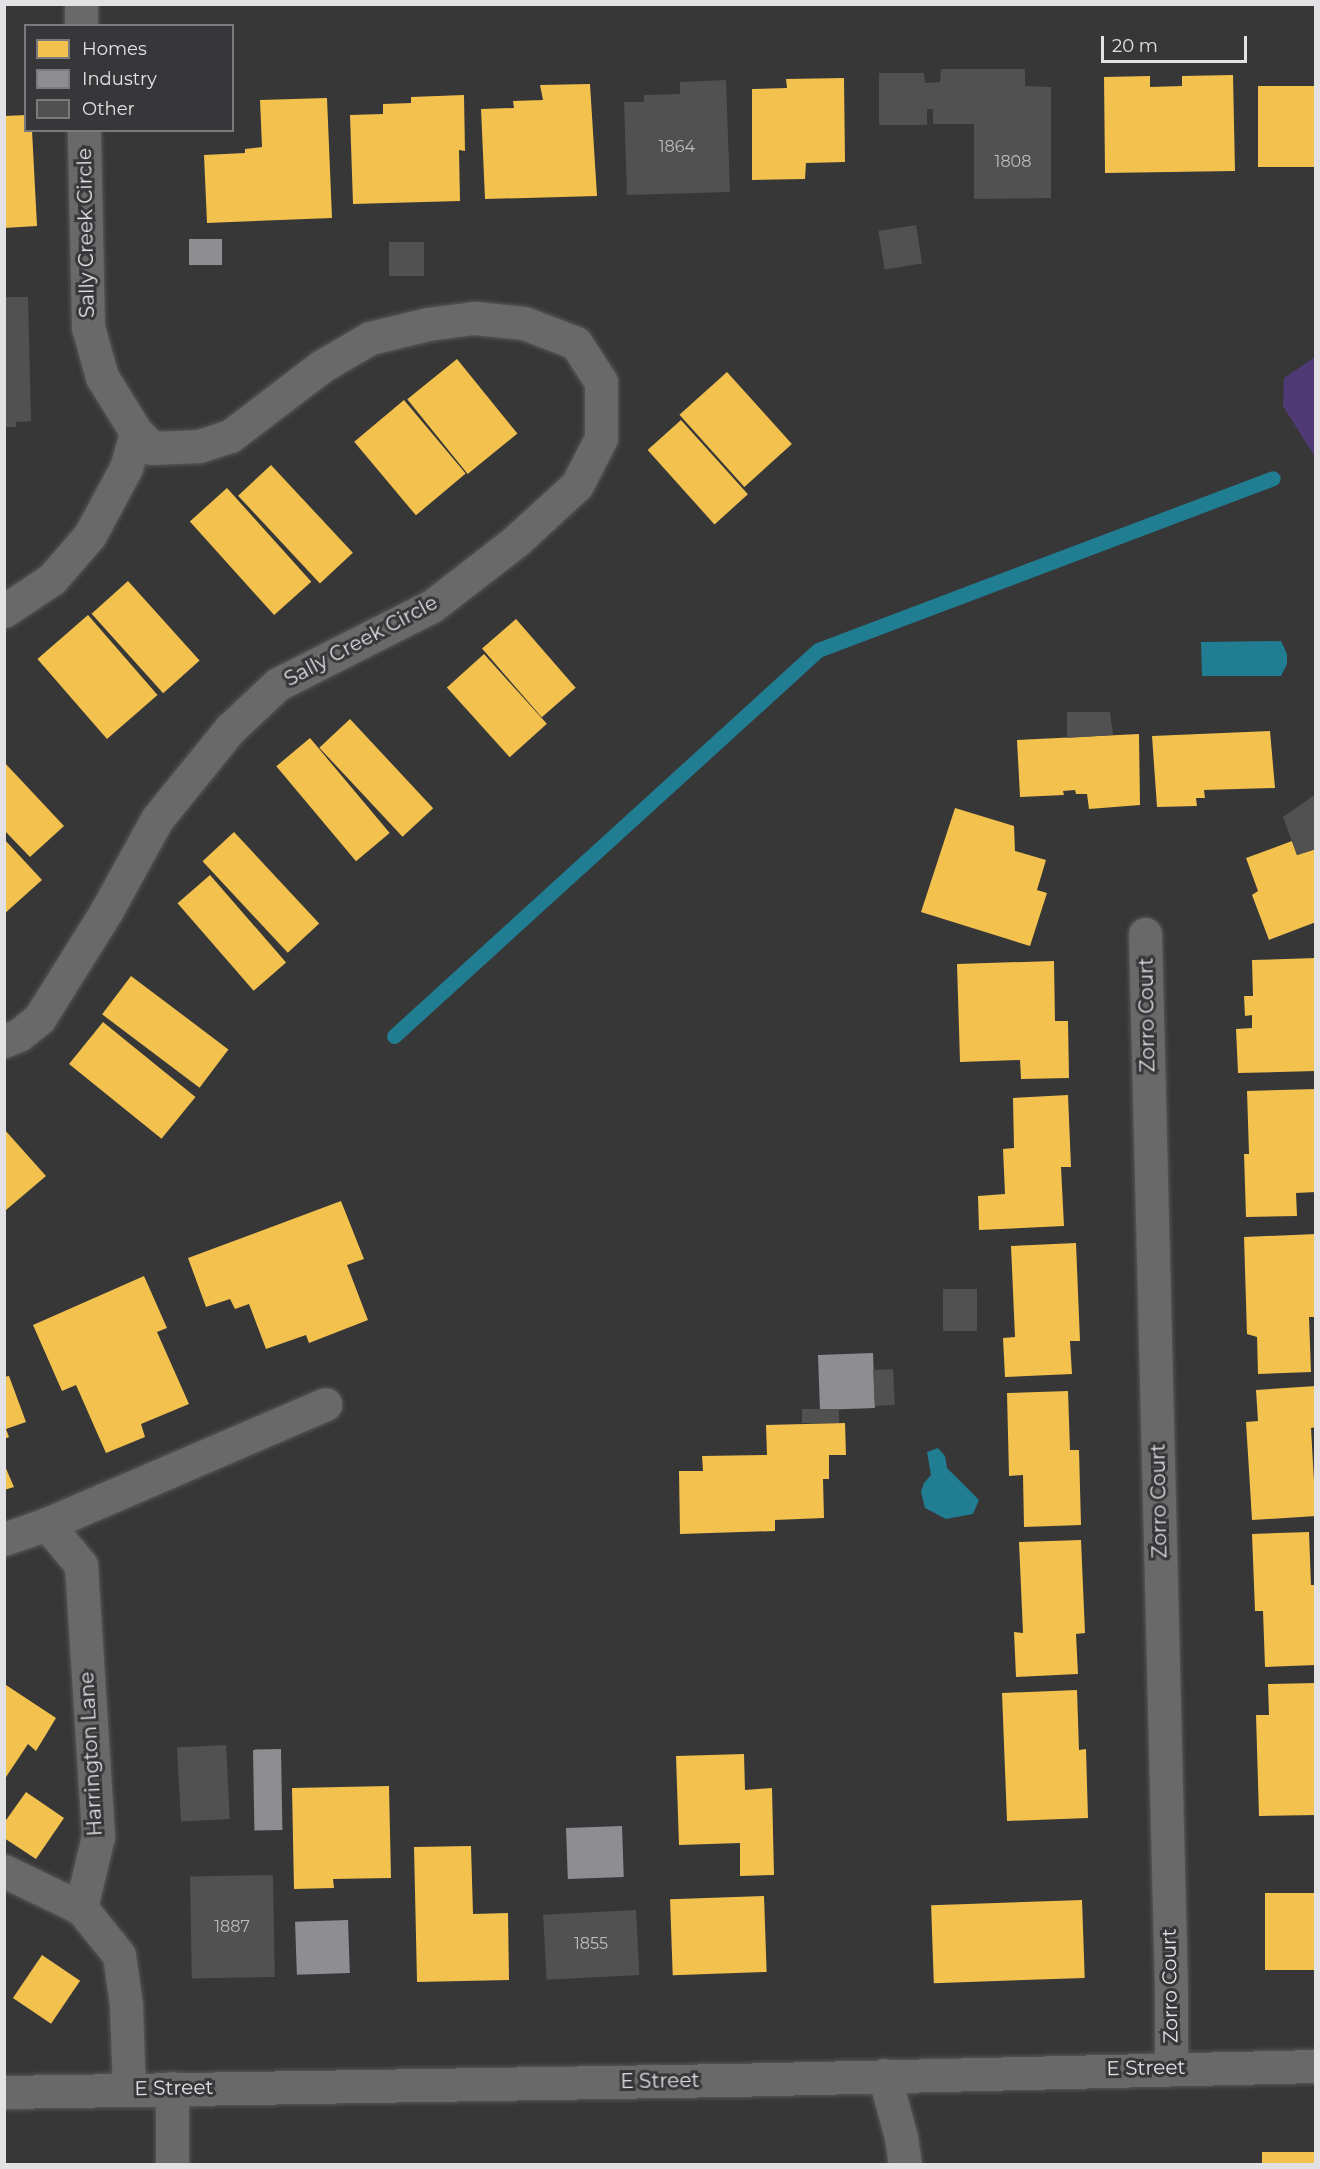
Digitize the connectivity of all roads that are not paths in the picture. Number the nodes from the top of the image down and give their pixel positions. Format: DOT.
graph roads {
  1 [pos="81,4"];
  2 [pos="81,24"];
  3 [pos="84,132"];
  4 [pos="136,432"];
  5 [pos="4,611"];
  6 [pos="1145,934"];
  7 [pos="4,1041"];
  8 [pos="325,1404"];
  9 [pos="47,1524"];
  10 [pos="4,1539"];
  11 [pos="4,1871"];
  12 [pos="81,1908"];
  13 [pos="1316,2066"];
  14 [pos="1171,2068"];
  15 [pos="884,2075"];
  16 [pos="172,2088"];
  17 [pos="129,2089"];
  18 [pos="4,2092"];
  19 [pos="172,2164"];
  20 [pos="905,2164"];
  1 -- 2 [label="street"];
  3 -- 4 [label="street, Sally Creek Circle"];
  4 -- 5 [label="street"];
  4 -- 7 [label="street, Sally Creek Circle"];
  6 -- 14 [label="street, Zorro Court"];
  8 -- 9 [label="street"];
  9 -- 10 [label="street"];
  9 -- 12 [label="street, Harrington Lane"];
  11 -- 12 [label="street"];
  12 -- 17 [label="street"];
  13 -- 14 [label="street, E Street"];
  14 -- 15 [label="street, E Street"];
  15 -- 16 [label="street, E Street"];
  15 -- 20 [label="street"];
  16 -- 17 [label="street, E Street"];
  16 -- 19 [label="street"];
  17 -- 18 [label="street, E Street"];
}
